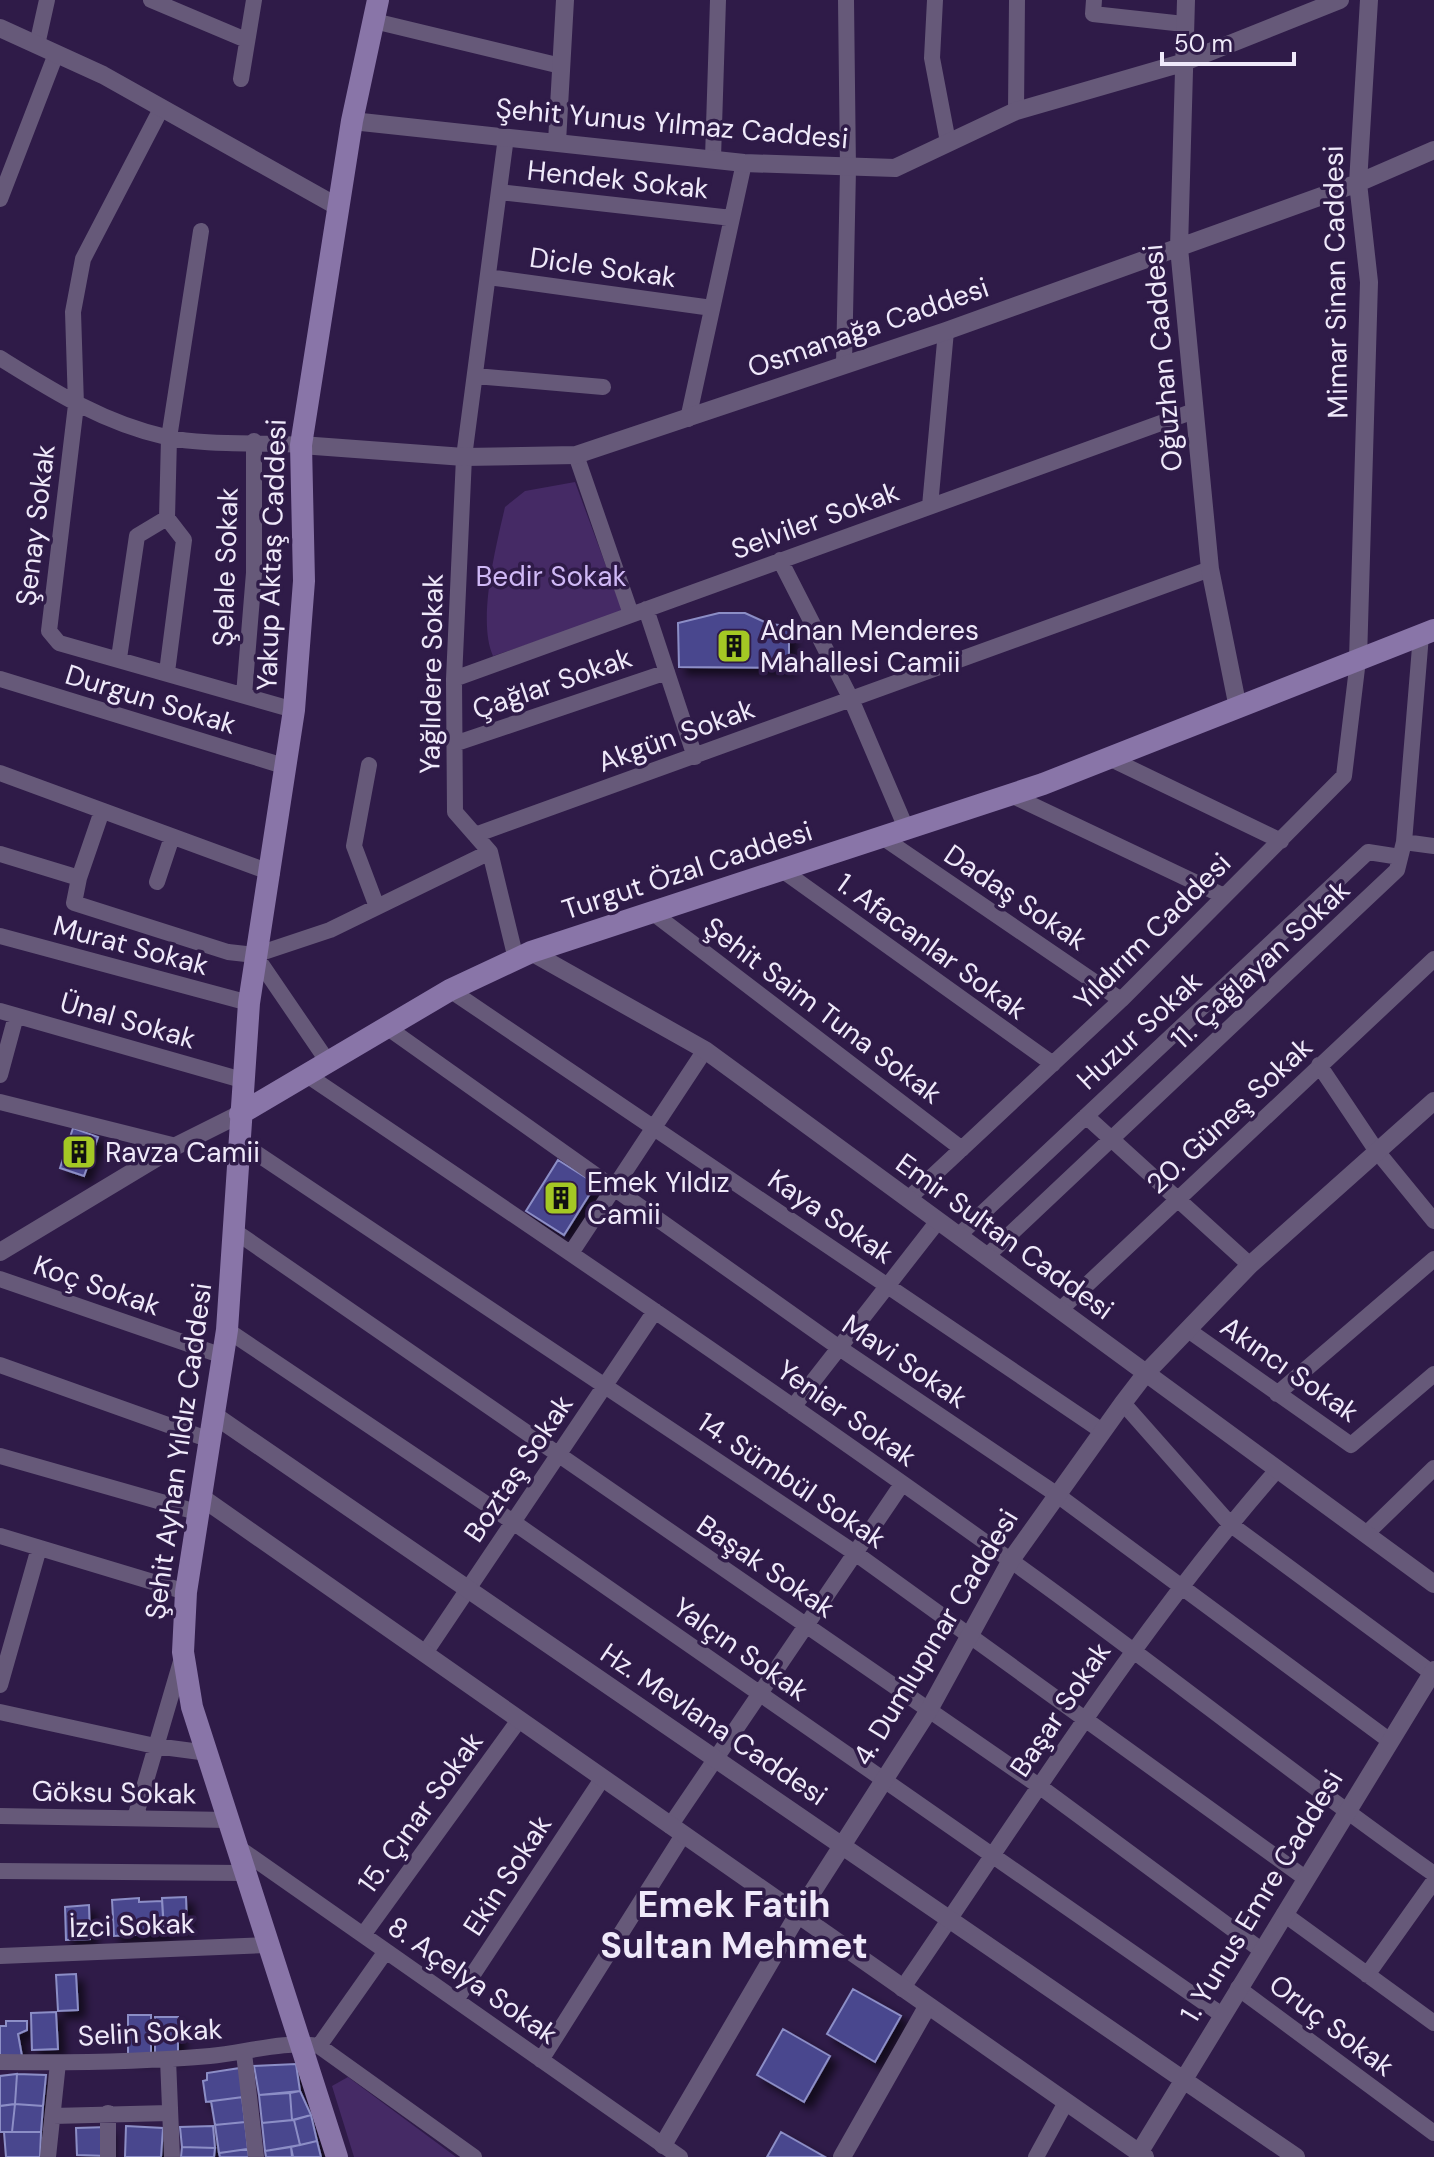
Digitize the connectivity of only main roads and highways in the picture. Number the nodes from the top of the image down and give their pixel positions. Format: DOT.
graph roads {
  1 [pos="376,10"];
  2 [pos="1427,633"];
  3 [pos="240,1114"];
  4 [pos="337,2157"];
  1 -- 3 [label="main road, Yakup Aktaş Caddesi"];
  2 -- 3 [label="main road, Turgut Özal Caddesi"];
  3 -- 4 [label="main road, Şehit Ayhan Yıldız Caddesi"];
}
